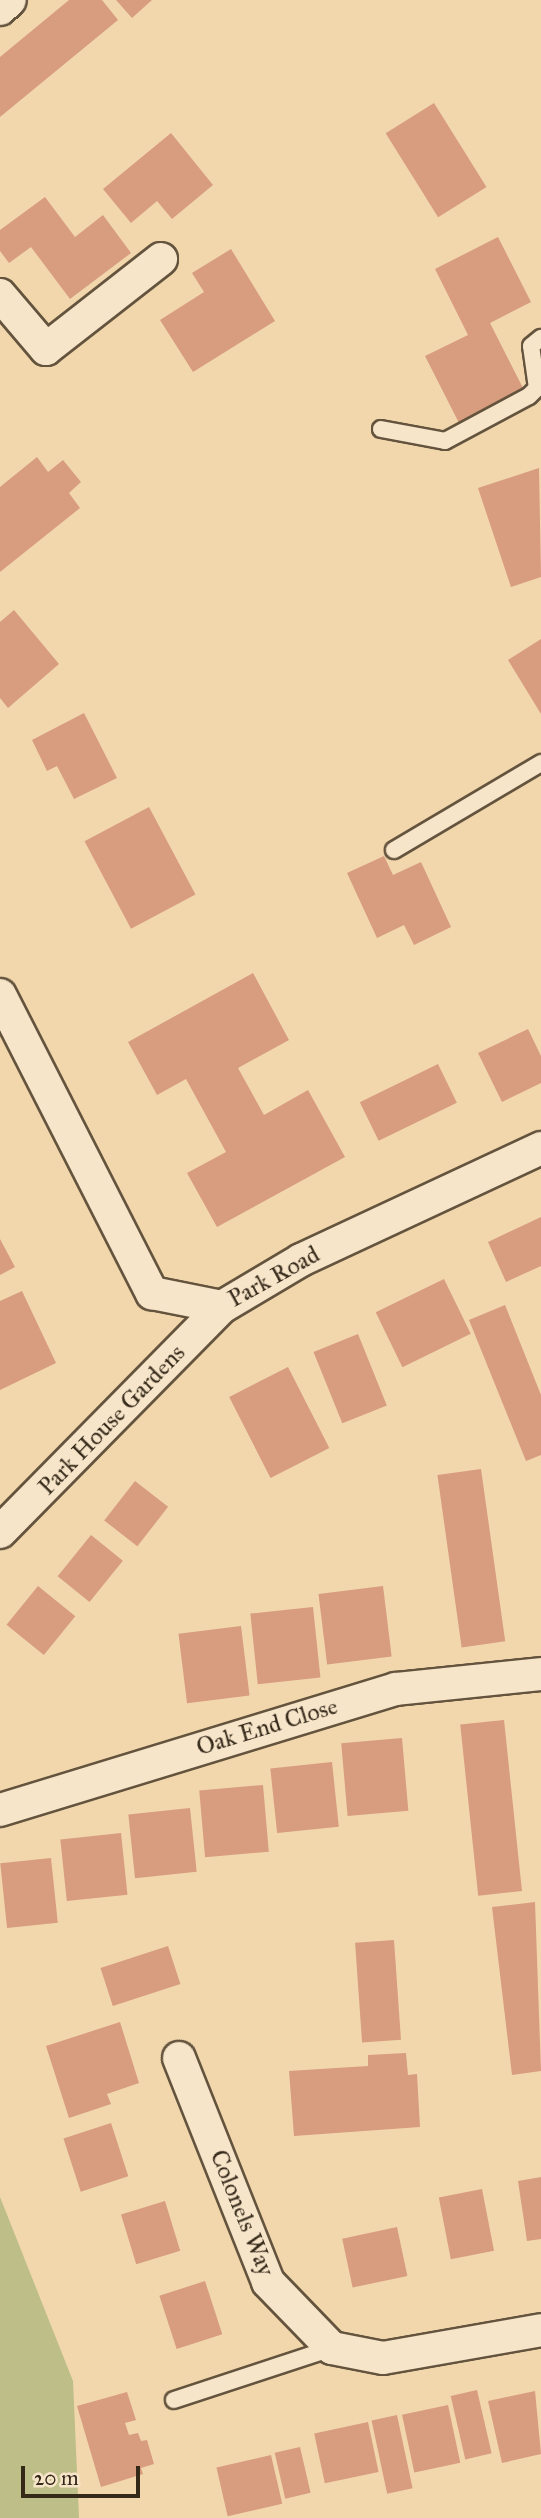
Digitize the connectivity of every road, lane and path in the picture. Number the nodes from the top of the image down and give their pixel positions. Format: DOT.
graph roads {
  1 [pos="10,0"];
  2 [pos="0,9"];
  3 [pos="161,260"];
  4 [pos="0,295"];
  5 [pos="541,338"];
  6 [pos="381,429"];
  7 [pos="541,763"];
  8 [pos="394,850"];
  9 [pos="0,995"];
  10 [pos="541,1147"];
  11 [pos="222,1307"];
  12 [pos="0,1532"];
  13 [pos="541,1674"];
  14 [pos="0,1810"];
  15 [pos="180,2058"];
  16 [pos="541,2330"];
  17 [pos="332,2348"];
  18 [pos="174,2400"];
  1 -- 2 [label="street"];
  3 -- 4 [label="street"];
  5 -- 6 [label="lane"];
  7 -- 8 [label="lane"];
  9 -- 11 [label="street, Park Road"];
  10 -- 11 [label="street, Park Road"];
  11 -- 12 [label="street, Park House Gardens"];
  13 -- 14 [label="street, Oak End Close"];
  15 -- 17 [label="street, Colonels Way"];
  16 -- 17 [label="street"];
  17 -- 18 [label="lane"];
}
